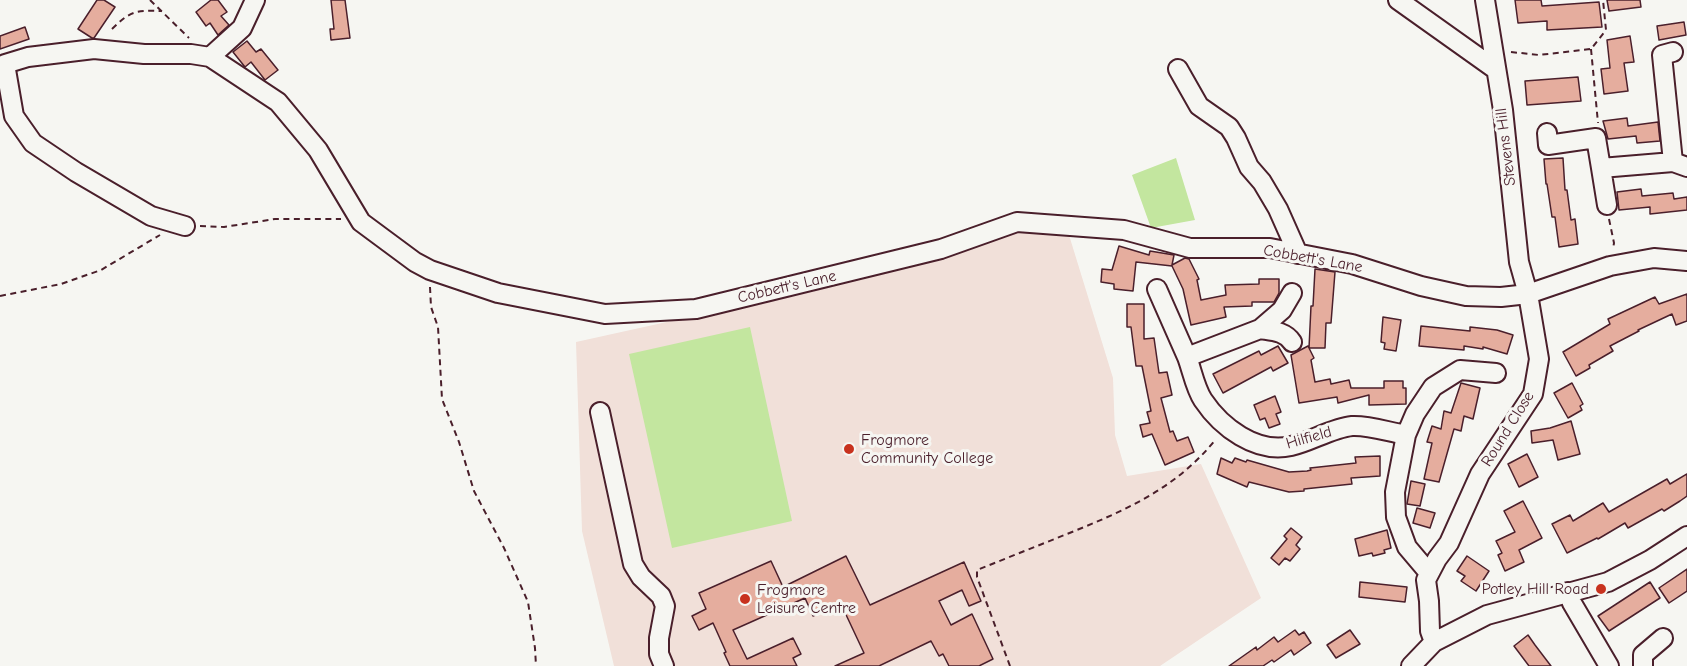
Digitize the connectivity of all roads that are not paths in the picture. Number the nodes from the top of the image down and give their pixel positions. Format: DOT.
graph roads {
  1 [pos="255,0"];
  2 [pos="1398,0"];
  3 [pos="1485,0"];
  4 [pos="1673,52"];
  5 [pos="210,57"];
  6 [pos="1178,69"];
  7 [pos="1495,69"];
  8 [pos="7,112"];
  9 [pos="1547,133"];
  10 [pos="1680,164"];
  11 [pos="1601,168"];
  12 [pos="1606,205"];
  13 [pos="185,226"];
  14 [pos="1298,254"];
  15 [pos="1687,261"];
  16 [pos="1157,289"];
  17 [pos="1292,293"];
  18 [pos="1528,294"];
  19 [pos="1260,329"];
  20 [pos="1292,342"];
  21 [pos="1187,357"];
  22 [pos="1496,373"];
  23 [pos="600,412"];
  24 [pos="1406,435"];
  25 [pos="1687,536"];
  26 [pos="1429,573"];
  27 [pos="1568,592"];
  28 [pos="1663,638"];
  29 [pos="1434,642"];
  30 [pos="664,666"];
  31 [pos="1411,666"];
  32 [pos="1609,666"];
  33 [pos="1643,666"];
  1 -- 5 [label="street"];
  2 -- 7 [label="street"];
  3 -- 7 [label="street, Stevens Hill"];
  4 -- 10 [label="street"];
  5 -- 8 [label="street"];
  5 -- 14 [label="street, Cobbett's Lane"];
  6 -- 14 [label="street"];
  7 -- 18 [label="street, Stevens Hill"];
  8 -- 13 [label="street"];
  9 -- 11 [label="street"];
  10 -- 11 [label="street"];
  11 -- 12 [label="street"];
  14 -- 18 [label="street, Cobbett's Lane"];
  15 -- 18 [label="street"];
  16 -- 21 [label="street, Hilfield"];
  17 -- 19 [label="street"];
  18 -- 26 [label="street, Round Close"];
  19 -- 20 [label="street"];
  19 -- 21 [label="street"];
  21 -- 24 [label="street, Hilfield"];
  22 -- 24 [label="street"];
  23 -- 30 [label="street"];
  24 -- 26 [label="street"];
  25 -- 27 [label="street"];
  26 -- 29 [label="street"];
  27 -- 29 [label="street"];
  27 -- 32 [label="street"];
  28 -- 33 [label="street"];
  29 -- 31 [label="street"];
}
